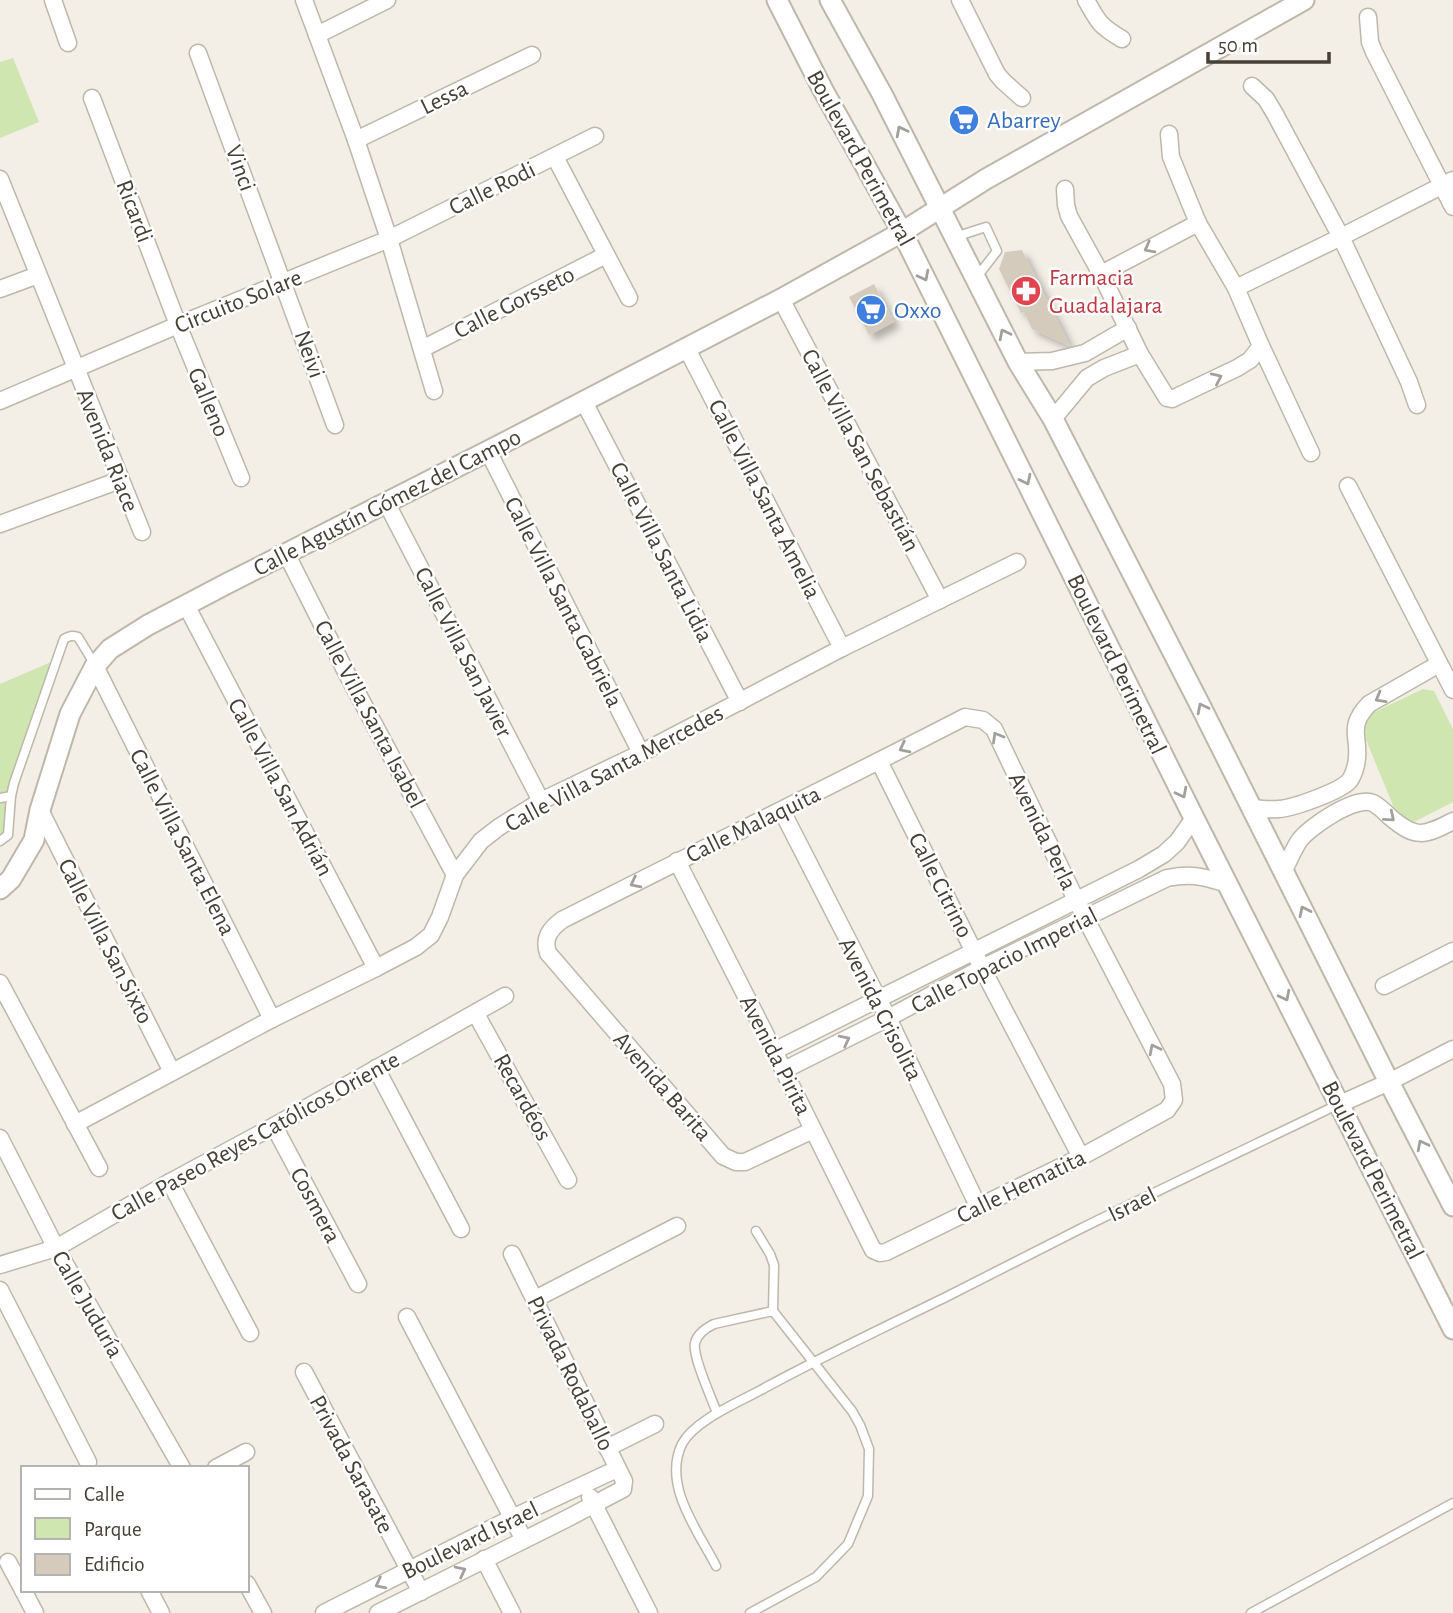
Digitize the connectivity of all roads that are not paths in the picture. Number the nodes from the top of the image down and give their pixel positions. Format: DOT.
graph roads {
  1 [pos="53,0"];
  2 [pos="304,0"];
  3 [pos="387,0"];
  4 [pos="777,0"];
  5 [pos="960,0"];
  6 [pos="1086,0"];
  7 [pos="1304,0"];
  8 [pos="835,3"];
  9 [pos="1368,17"];
  10 [pos="317,34"];
  11 [pos="1122,39"];
  12 [pos="68,43"];
  13 [pos="198,53"];
  14 [pos="532,55"];
  15 [pos="1252,86"];
  16 [pos="92,98"];
  17 [pos="1022,98"];
  18 [pos="1169,134"];
  19 [pos="595,136"];
  20 [pos="356,140"];
  21 [pos="555,157"];
  22 [pos="0,179"];
  23 [pos="1448,183"];
  24 [pos="1065,189"];
  25 [pos="1453,207"];
  26 [pos="941,209"];
  27 [pos="1198,223"];
  28 [pos="902,232"];
  29 [pos="955,237"];
  30 [pos="1341,237"];
  31 [pos="389,239"];
  32 [pos="606,255"];
  33 [pos="1101,274"];
  34 [pos="38,275"];
  35 [pos="976,278"];
  36 [pos="284,283"];
  37 [pos="1236,288"];
  38 [pos="0,289"];
  39 [pos="629,298"];
  40 [pos="781,299"];
  41 [pos="177,325"];
  42 [pos="1128,328"];
  43 [pos="1261,346"];
  44 [pos="422,349"];
  45 [pos="687,349"];
  46 [pos="1085,353"];
  47 [pos="1140,354"];
  48 [pos="1018,362"];
  49 [pos="75,369"];
  50 [pos="1096,372"];
  51 [pos="434,391"];
  52 [pos="0,401"];
  53 [pos="584,402"];
  54 [pos="1417,405"];
  55 [pos="1053,419"];
  56 [pos="335,425"];
  57 [pos="488,452"];
  58 [pos="1311,453"];
  59 [pos="241,478"];
  60 [pos="120,480"];
  61 [pos="1348,486"];
  62 [pos="386,502"];
  63 [pos="0,524"];
  64 [pos="142,532"];
  65 [pos="286,552"];
  66 [pos="1017,562"];
  67 [pos="940,600"];
  68 [pos="186,605"];
  69 [pos="842,648"];
  70 [pos="1439,664"];
  71 [pos="95,666"];
  72 [pos="1453,690"];
  73 [pos="740,702"];
  74 [pos="965,717"];
  75 [pos="641,753"];
  76 [pos="879,761"];
  77 [pos="1322,795"];
  78 [pos="11,796"];
  79 [pos="0,798"];
  80 [pos="541,801"];
  81 [pos="1252,808"];
  82 [pos="40,810"];
  83 [pos="782,811"];
  84 [pos="1331,816"];
  85 [pos="1194,818"];
  86 [pos="1453,821"];
  87 [pos="0,841"];
  88 [pos="1157,858"];
  89 [pos="677,861"];
  90 [pos="1283,870"];
  91 [pos="455,875"];
  92 [pos="1124,876"];
  93 [pos="1167,878"];
  94 [pos="1228,884"];
  95 [pos="0,889"];
  96 [pos="1133,895"];
  97 [pos="1076,900"];
  98 [pos="1087,918"];
  99 [pos="546,938"];
  100 [pos="974,951"];
  101 [pos="1453,951"];
  102 [pos="376,968"];
  103 [pos="982,968"];
  104 [pos="0,983"];
  105 [pos="1384,986"];
  106 [pos="505,996"];
  107 [pos="877,1000"];
  108 [pos="476,1014"];
  109 [pos="887,1018"];
  110 [pos="272,1019"];
  111 [pos="1453,1049"];
  112 [pos="774,1051"];
  113 [pos="376,1068"];
  114 [pos="784,1070"];
  115 [pos="172,1072"];
  116 [pos="1389,1082"];
  117 [pos="1340,1104"];
  118 [pos="1167,1110"];
  119 [pos="75,1124"];
  120 [pos="274,1126"];
  121 [pos="813,1130"];
  122 [pos="0,1138"];
  123 [pos="1081,1157"];
  124 [pos="99,1168"];
  125 [pos="568,1180"];
  126 [pos="170,1182"];
  127 [pos="1453,1206"];
  128 [pos="979,1208"];
  129 [pos="677,1226"];
  130 [pos="461,1229"];
  131 [pos="756,1231"];
  132 [pos="56,1248"];
  133 [pos="873,1250"];
  134 [pos="512,1254"];
  135 [pos="0,1265"];
  136 [pos="358,1284"];
  137 [pos="0,1290"];
  138 [pos="535,1299"];
  139 [pos="772,1311"];
  140 [pos="407,1317"];
  141 [pos="1453,1329"];
  142 [pos="250,1333"];
  143 [pos="813,1361"];
  144 [pos="304,1372"];
  145 [pos="718,1413"];
  146 [pos="655,1424"];
  147 [pos="607,1448"];
  148 [pos="246,1452"];
  149 [pos="88,1462"];
  150 [pos="180,1466"];
  151 [pos="220,1466"];
  152 [pos="618,1469"];
  153 [pos="584,1485"];
  154 [pos="620,1491"];
  155 [pos="1453,1503"];
  156 [pos="594,1505"];
  157 [pos="512,1518"];
  158 [pos="523,1540"];
  159 [pos="484,1559"];
  160 [pos="8,1562"];
  161 [pos="716,1566"];
  162 [pos="409,1569"];
  163 [pos="21,1586"];
  164 [pos="248,1586"];
  165 [pos="24,1592"];
  166 [pos="150,1592"];
  167 [pos="421,1592"];
  168 [pos="381,1612"];
  169 [pos="35,1613"];
  170 [pos="161,1613"];
  171 [pos="263,1613"];
  172 [pos="324,1613"];
  173 [pos="512,1613"];
  174 [pos="649,1613"];
  175 [pos="750,1613"];
  176 [pos="1251,1613"];
  1 -- 12 [label="street"];
  2 -- 10 [label="street"];
  3 -- 10 [label="street"];
  4 -- 28 [label="street, Boulevard Perimetral"];
  5 -- 17 [label="street"];
  6 -- 11 [label="street"];
  7 -- 26 [label="street, Calle Agustín Gómez del Campo"];
  26 -- 8 [label="street, Boulevard Perimetral, one-way"];
  9 -- 23 [label="street"];
  10 -- 20 [label="street"];
  13 -- 36 [label="street, Vinci"];
  14 -- 20 [label="street, Lessa"];
  15 -- 30 [label="street"];
  16 -- 41 [label="street, Ricardi"];
  18 -- 27 [label="street"];
  19 -- 21 [label="street, Calle Rodi"];
  20 -- 31 [label="street"];
  21 -- 31 [label="street, Calle Rodi"];
  21 -- 32 [label="street"];
  22 -- 34 [label="street"];
  23 -- 25 [label="street"];
  23 -- 30 [label="street"];
  24 -- 33 [label="street"];
  26 -- 28 [label="street, Calle Agustín Gómez del Campo"];
  26 -- 29 [label="street, Boulevard Perimetral"];
  27 -- 33 [label="street, one-way"];
  27 -- 37 [label="street"];
  28 -- 40 [label="street, Calle Agustín Gómez del Campo"];
  28 -- 85 [label="street, Boulevard Perimetral, one-way"];
  29 -- 35 [label="street, Boulevard Perimetral"];
  29 -- 35 [label="lane"];
  30 -- 37 [label="street"];
  30 -- 54 [label="street"];
  31 -- 36 [label="street, Circuito Solare"];
  31 -- 44 [label="street"];
  32 -- 39 [label="street"];
  32 -- 44 [label="street, Calle Gorsseto"];
  33 -- 42 [label="street"];
  34 -- 38 [label="street"];
  34 -- 49 [label="street"];
  48 -- 35 [label="street, Boulevard Perimetral, one-way"];
  36 -- 41 [label="street, Circuito Solare"];
  36 -- 56 [label="street, Neivi"];
  37 -- 43 [label="street"];
  40 -- 45 [label="street, Calle Agustín Gómez del Campo"];
  40 -- 67 [label="street, Calle Villa San Sebastián"];
  41 -- 49 [label="street, Circuito Solare"];
  41 -- 59 [label="street, Galleno"];
  42 -- 46 [label="street"];
  42 -- 47 [label="street"];
  47 -- 43 [label="street, one-way"];
  43 -- 58 [label="street"];
  44 -- 51 [label="street"];
  45 -- 53 [label="street, Calle Agustín Gómez del Campo"];
  45 -- 69 [label="street, Calle Villa Santa Amelia"];
  46 -- 48 [label="street"];
  46 -- 50 [label="street"];
  47 -- 50 [label="street"];
  48 -- 55 [label="street, Boulevard Perimetral"];
  49 -- 52 [label="street, Circuito Solare"];
  49 -- 60 [label="street, Avenida Riace"];
  50 -- 55 [label="street"];
  53 -- 57 [label="street, Calle Agustín Gómez del Campo"];
  53 -- 73 [label="street, Calle Villa Santa Lidia"];
  81 -- 55 [label="street, Boulevard Perimetral, one-way"];
  57 -- 62 [label="street, Calle Agustín Gómez del Campo"];
  57 -- 75 [label="street, Calle Villa Santa Gabriela"];
  60 -- 63 [label="street"];
  60 -- 64 [label="street, Avenida Riace"];
  61 -- 70 [label="street"];
  62 -- 65 [label="street, Calle Agustín Gómez del Campo"];
  62 -- 80 [label="street, Calle Villa San Javier"];
  65 -- 68 [label="street, Calle Agustín Gómez del Campo"];
  65 -- 91 [label="street, Calle Villa Santa Isabel"];
  66 -- 67 [label="street, Calle Villa Santa Mercedes"];
  67 -- 69 [label="street, Calle Villa Santa Mercedes"];
  68 -- 71 [label="street, Calle Agustín Gómez del Campo"];
  68 -- 102 [label="street, Calle Villa San Adrián"];
  69 -- 73 [label="street, Calle Villa Santa Mercedes"];
  70 -- 72 [label="street"];
  70 -- 77 [label="street, one-way"];
  71 -- 78 [label="lane"];
  71 -- 82 [label="street, Calle Agustín Gómez del Campo"];
  71 -- 110 [label="street, Calle Villa Santa Elena"];
  73 -- 75 [label="street, Calle Villa Santa Mercedes"];
  74 -- 76 [label="street, Calle Malaquita, one-way"];
  97 -- 74 [label="street, Avenida Perla, one-way"];
  75 -- 80 [label="street, Calle Villa Santa Mercedes"];
  76 -- 83 [label="street, Calle Malaquita"];
  76 -- 100 [label="street, Calle Citrino"];
  77 -- 81 [label="street"];
  77 -- 84 [label="street"];
  78 -- 79 [label="lane"];
  78 -- 87 [label="lane"];
  80 -- 91 [label="street, Calle Villa Santa Mercedes"];
  81 -- 90 [label="street, Boulevard Perimetral"];
  82 -- 95 [label="street, Calle Agustín Gómez del Campo"];
  82 -- 115 [label="street, Calle Villa San Sixto"];
  83 -- 89 [label="street, Calle Malaquita"];
  83 -- 107 [label="street, Avenida Crisolita"];
  84 -- 86 [label="street, one-way"];
  84 -- 90 [label="street"];
  85 -- 88 [label="street, Calle Topacio Imperial"];
  85 -- 94 [label="street, Boulevard Perimetral"];
  88 -- 92 [label="street, Calle Topacio Imperial"];
  88 -- 93 [label="street"];
  89 -- 99 [label="street, Calle Malaquita, one-way"];
  89 -- 112 [label="street, Avenida Pirita"];
  116 -- 90 [label="street, Boulevard Perimetral, one-way"];
  91 -- 102 [label="street, Calle Villa Santa Mercedes"];
  92 -- 96 [label="street"];
  92 -- 97 [label="street, Calle Topacio Imperial"];
  93 -- 94 [label="street, Calle Topacio Imperial"];
  93 -- 96 [label="street, Calle Topacio Imperial"];
  94 -- 117 [label="street, Boulevard Perimetral, one-way"];
  96 -- 98 [label="street, Calle Topacio Imperial"];
  97 -- 98 [label="street, Avenida Perla"];
  97 -- 100 [label="street, Calle Topacio Imperial"];
  98 -- 103 [label="street, Calle Topacio Imperial"];
  118 -- 98 [label="street, Avenida Perla, one-way"];
  99 -- 121 [label="street, Avenida Barita"];
  100 -- 103 [label="street, Calle Citrino"];
  100 -- 107 [label="street, Calle Topacio Imperial"];
  101 -- 105 [label="street"];
  102 -- 110 [label="street, Calle Villa Santa Mercedes"];
  103 -- 109 [label="street, Calle Topacio Imperial"];
  103 -- 123 [label="street, Calle Citrino"];
  104 -- 119 [label="street"];
  106 -- 108 [label="street, Calle Paseo Reyes Católicos Oriente"];
  107 -- 109 [label="street, Avenida Crisolita"];
  107 -- 112 [label="street, Calle Topacio Imperial"];
  108 -- 113 [label="street, Calle Paseo Reyes Católicos Oriente"];
  108 -- 125 [label="street, Recardéos"];
  114 -- 109 [label="street, Calle Topacio Imperial, one-way"];
  109 -- 128 [label="street, Avenida Crisolita"];
  110 -- 115 [label="street, Calle Villa Santa Mercedes"];
  111 -- 116 [label="street, Israel"];
  112 -- 114 [label="street, Avenida Pirita"];
  113 -- 120 [label="street, Calle Paseo Reyes Católicos Oriente"];
  113 -- 130 [label="street"];
  114 -- 121 [label="street, Avenida Pirita"];
  115 -- 119 [label="street, Calle Villa Santa Mercedes"];
  116 -- 117 [label="street, Israel"];
  127 -- 116 [label="street, Boulevard Perimetral, one-way"];
  117 -- 141 [label="street, Boulevard Perimetral"];
  117 -- 143 [label="lane, Israel"];
  118 -- 123 [label="street, Calle Hematita"];
  119 -- 124 [label="street"];
  120 -- 126 [label="street, Calle Paseo Reyes Católicos Oriente"];
  120 -- 136 [label="street, Cosmera"];
  121 -- 133 [label="street, Avenida Pirita"];
  122 -- 132 [label="street, Calle Juduría"];
  123 -- 128 [label="street, Calle Hematita"];
  126 -- 132 [label="street, Calle Paseo Reyes Católicos Oriente"];
  126 -- 142 [label="street"];
  128 -- 133 [label="street, Calle Hematita"];
  129 -- 138 [label="street"];
  131 -- 139 [label="lane"];
  132 -- 135 [label="street, Calle Paseo Reyes Católicos Oriente"];
  132 -- 150 [label="street, Calle Juduría"];
  134 -- 138 [label="street, Privada Rodaballo"];
  137 -- 149 [label="street"];
  138 -- 147 [label="street, Privada Rodaballo"];
  139 -- 143 [label="lane"];
  139 -- 145 [label="lane"];
  140 -- 157 [label="street"];
  143 -- 145 [label="lane, Israel"];
  143 -- 175 [label="lane"];
  144 -- 162 [label="street, Privada Sarasate"];
  145 -- 161 [label="lane, Israel"];
  146 -- 147 [label="street"];
  147 -- 152 [label="street, Privada Rodaballo"];
  148 -- 151 [label="street"];
  152 -- 153 [label="street, Boulevard Israel"];
  152 -- 154 [label="street, Privada Rodaballo"];
  153 -- 156 [label="street"];
  153 -- 157 [label="street, Boulevard Israel"];
  154 -- 156 [label="street, Boulevard Israel"];
  155 -- 176 [label="lane"];
  156 -- 158 [label="street, Boulevard Israel"];
  156 -- 174 [label="street"];
  157 -- 158 [label="street"];
  157 -- 162 [label="street, Boulevard Israel"];
  158 -- 159 [label="street, Boulevard Israel"];
  167 -- 159 [label="street, Boulevard Israel, one-way"];
  159 -- 173 [label="street"];
  160 -- 163 [label="street"];
  162 -- 167 [label="street, Privada Sarasate"];
  162 -- 172 [label="street, Boulevard Israel, one-way"];
  164 -- 171 [label="street"];
  165 -- 169 [label="street"];
  166 -- 170 [label="street"];
  167 -- 168 [label="street, Boulevard Israel"];
}
